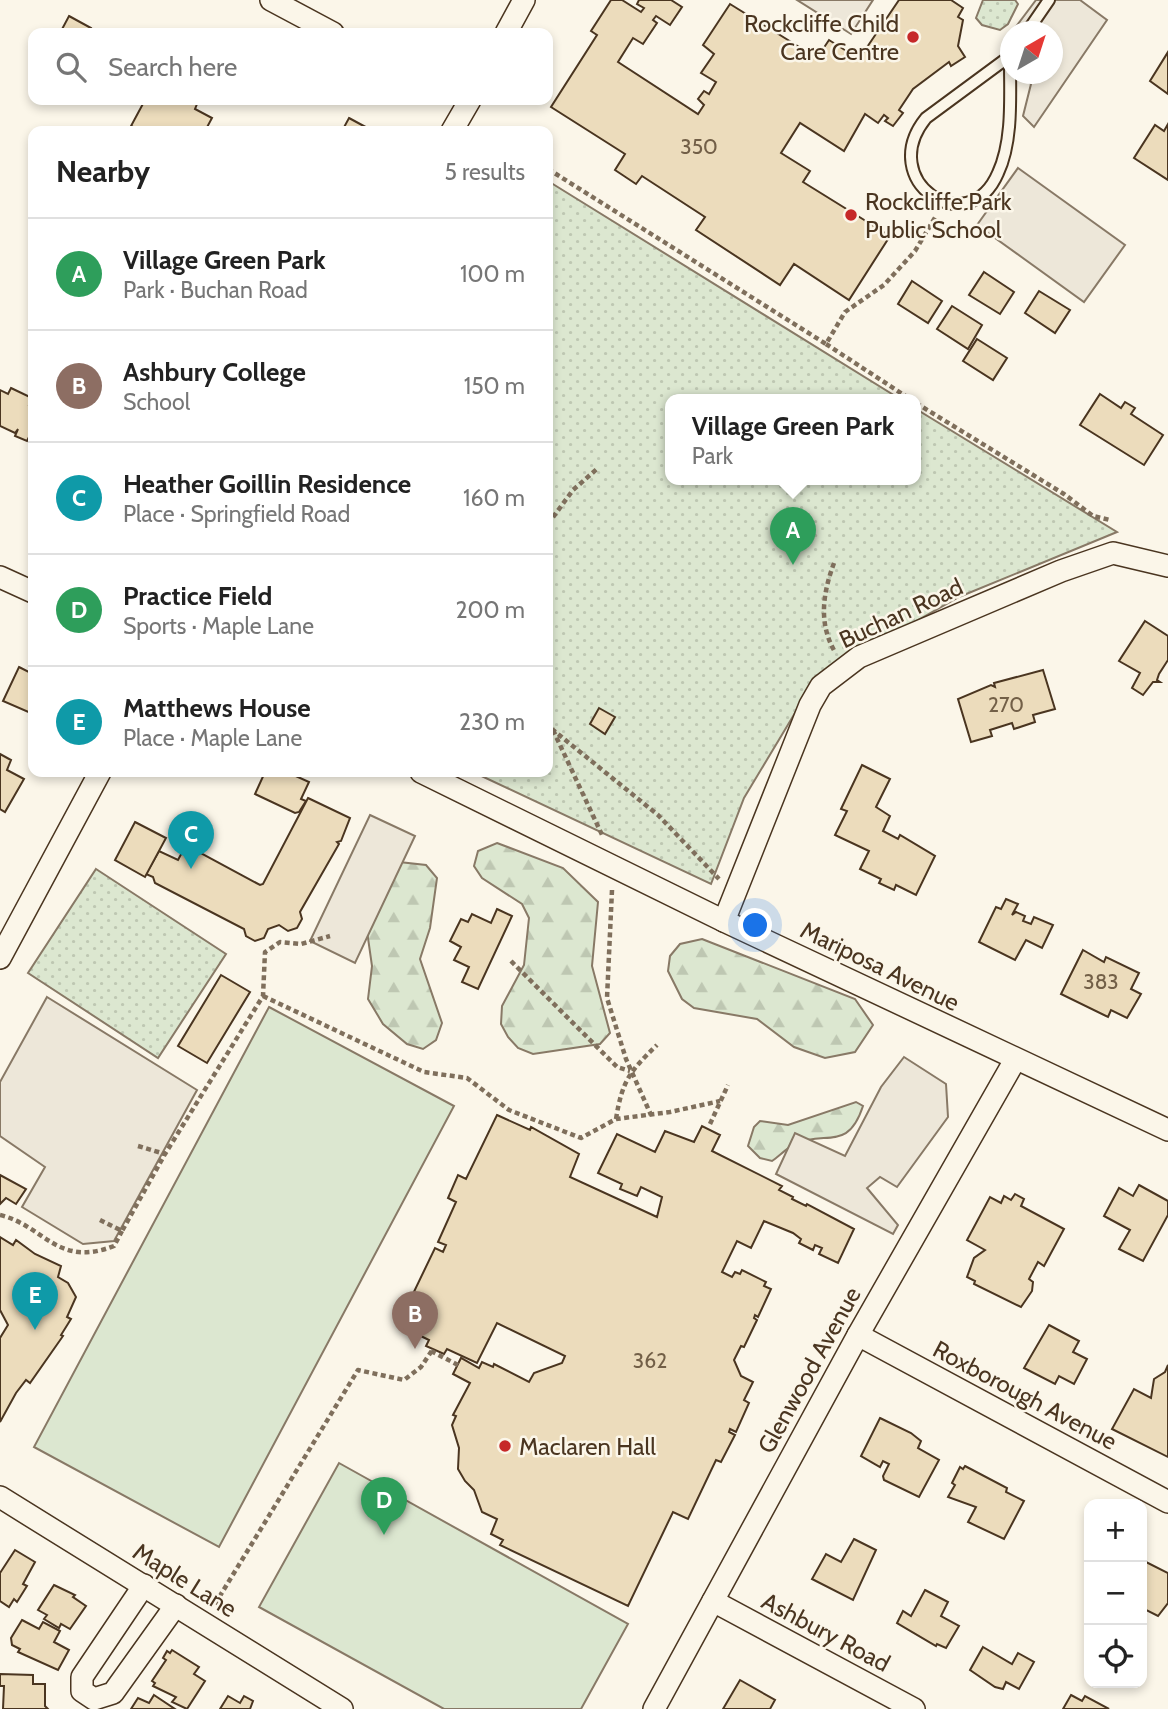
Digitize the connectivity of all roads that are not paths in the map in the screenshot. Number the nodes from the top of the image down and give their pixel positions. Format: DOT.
graph roads {
  1 [pos="271,0"];
  2 [pos="524,0"];
  3 [pos="1049,0"];
  4 [pos="1035,21"];
  5 [pos="324,28"];
  6 [pos="509,28"];
  7 [pos="1000,63"];
  8 [pos="1009,84"];
  9 [pos="463,105"];
  10 [pos="454,126"];
  11 [pos="1168,566"];
  12 [pos="0,577"];
  13 [pos="28,591"];
  14 [pos="97,777"];
  15 [pos="431,777"];
  16 [pos="724,921"];
  17 [pos="0,958"];
  18 [pos="1014,1060"];
  19 [pos="1168,1129"];
  20 [pos="858,1335"];
  21 [pos="0,1497"];
  22 [pos="1168,1502"];
  23 [pos="144,1585"];
  24 [pos="713,1601"];
  25 [pos="176,1605"];
  26 [pos="342,1709"];
  27 [pos="653,1709"];
  28 [pos="914,1709"];
  1 -- 5 [label="street"];
  2 -- 6 [label="street"];
  3 -- 4 [label="lane"];
  7 -- 8 [label="lane"];
  9 -- 10 [label="street"];
  11 -- 16 [label="street, Buchan Road"];
  12 -- 13 [label="street"];
  14 -- 17 [label="street"];
  15 -- 16 [label="street, Mariposa Avenue"];
  16 -- 18 [label="street, Mariposa Avenue"];
  18 -- 19 [label="street, Mariposa Avenue"];
  18 -- 20 [label="street, Glenwood Avenue"];
  20 -- 22 [label="street, Roxborough Avenue"];
  20 -- 24 [label="street, Glenwood Avenue"];
  21 -- 23 [label="street, Maple Lane"];
  23 -- 25 [label="street, Maple Lane"];
  23 -- 25 [label="street"];
  24 -- 27 [label="street, Glenwood Avenue"];
  24 -- 28 [label="street, Ashbury Road"];
  25 -- 26 [label="street, Maple Lane"];
}
